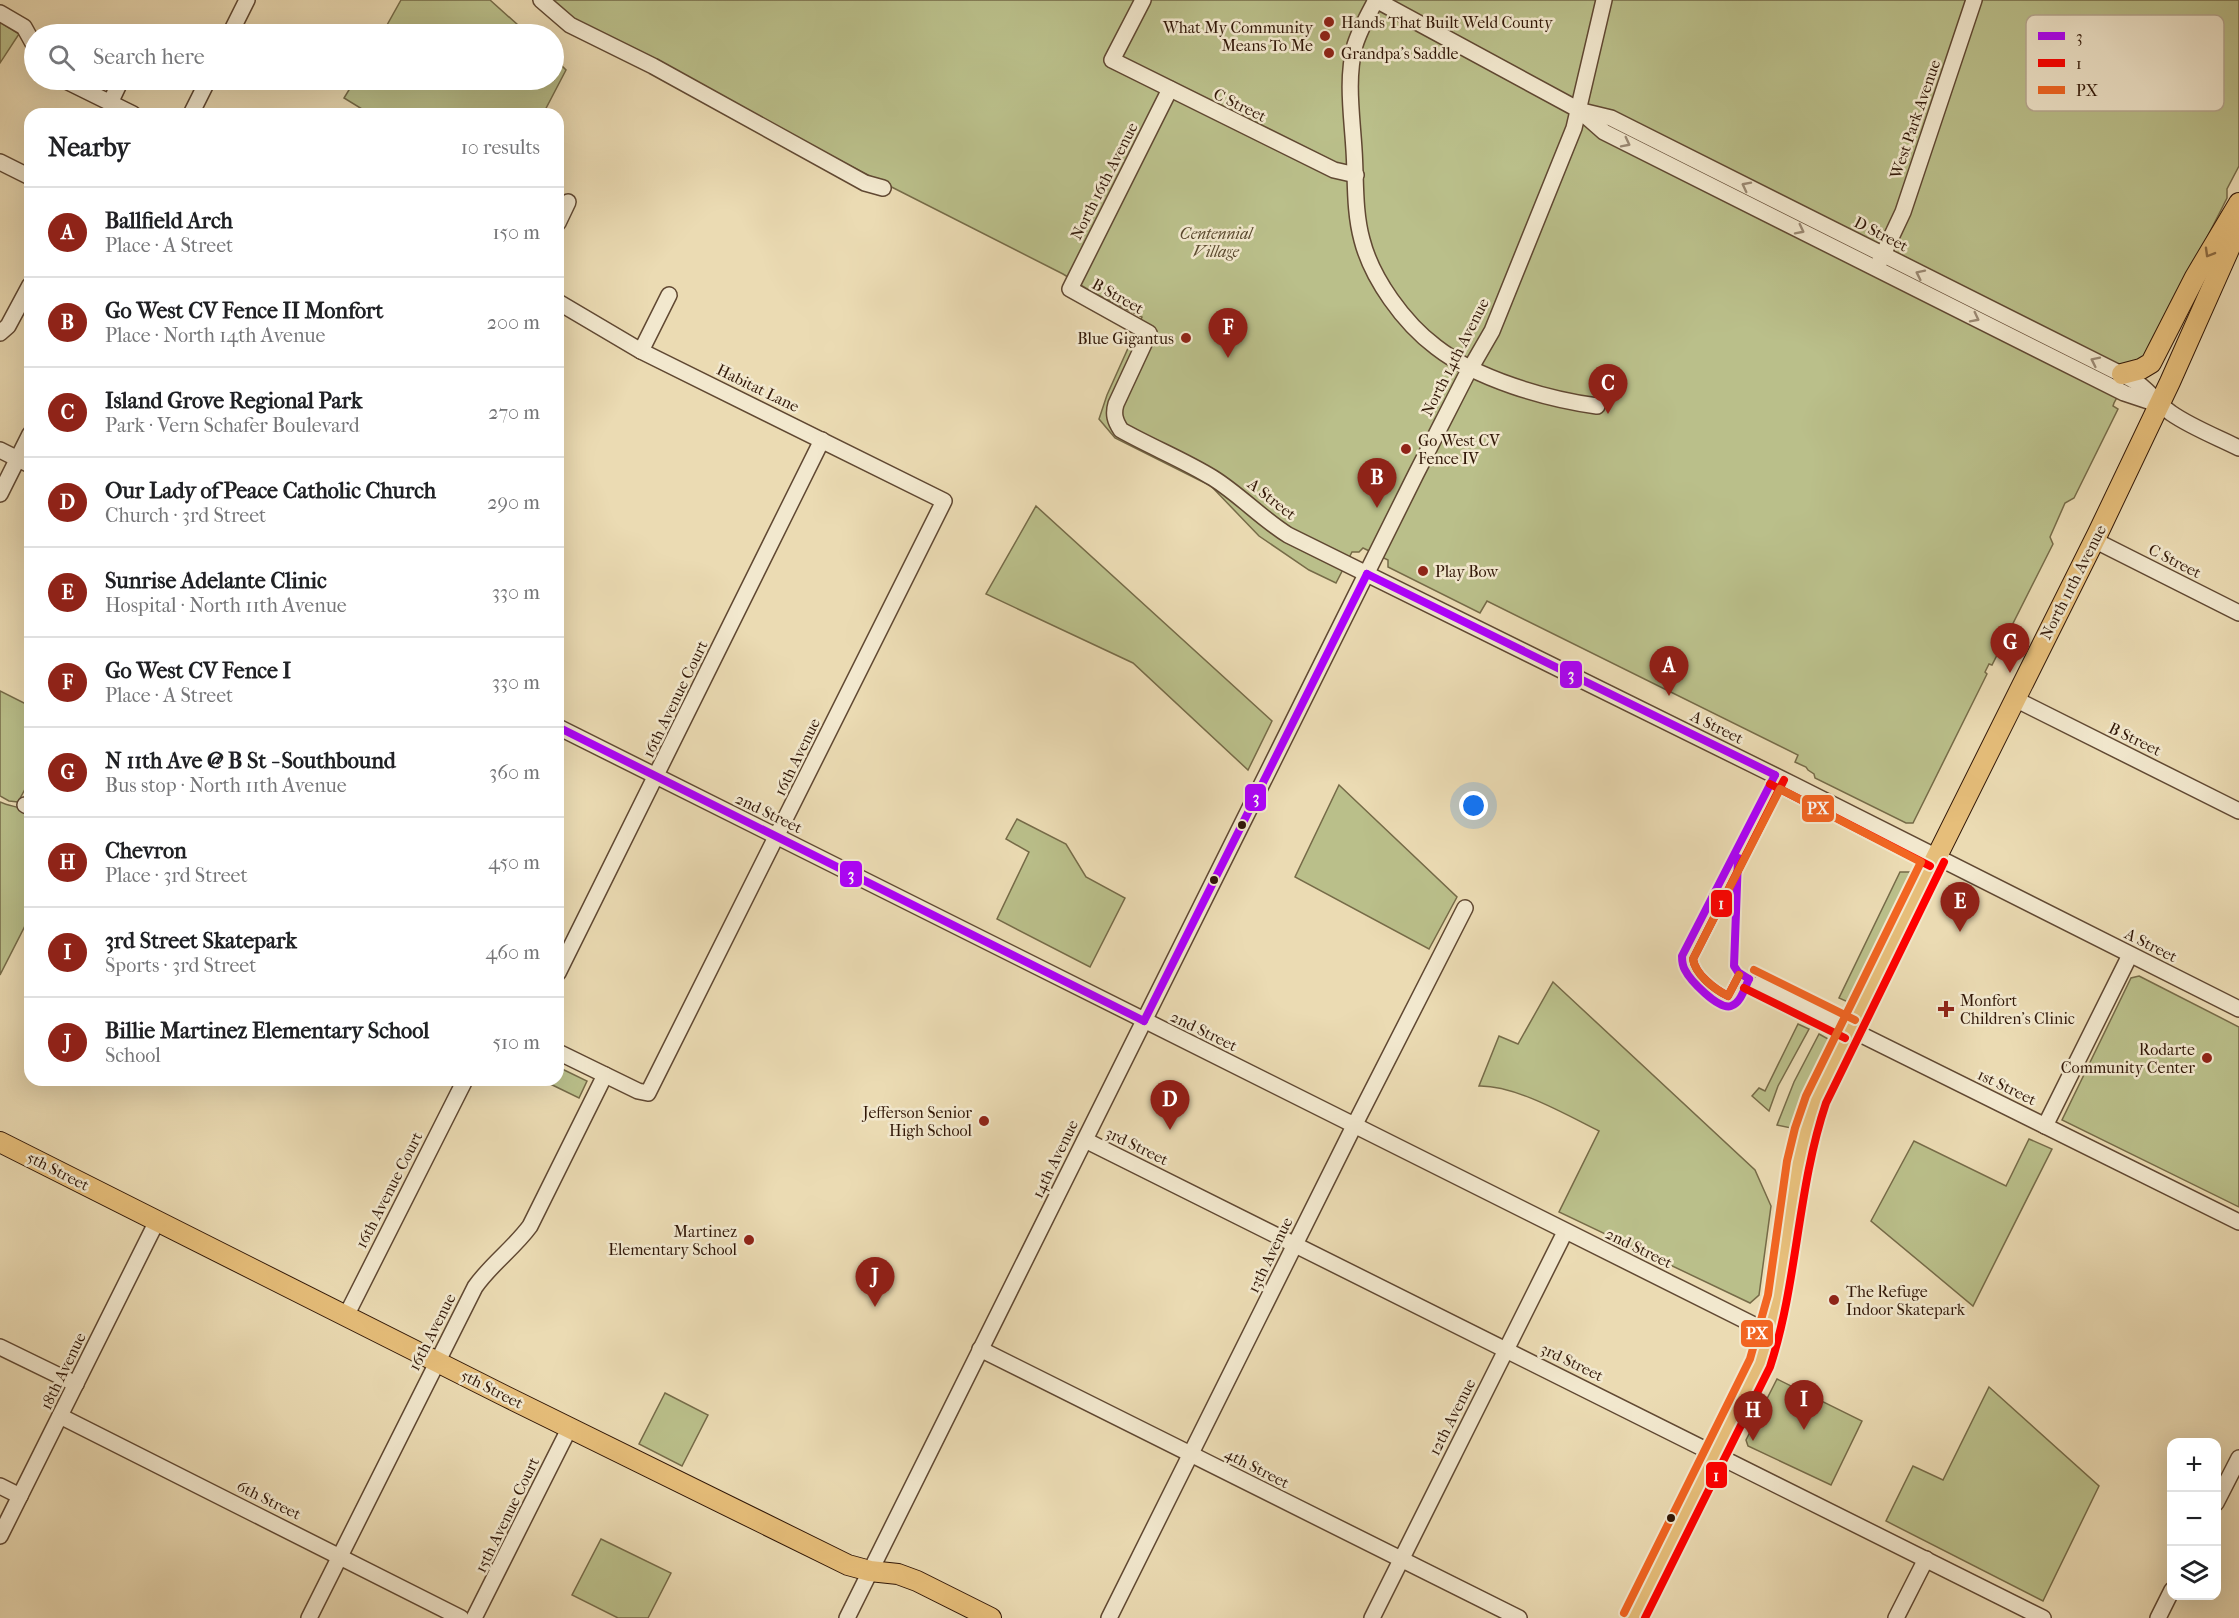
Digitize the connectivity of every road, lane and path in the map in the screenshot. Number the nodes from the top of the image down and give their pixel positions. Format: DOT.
graph roads {
  1 [pos="247,0"];
  2 [pos="541,0"];
  3 [pos="1143,0"];
  4 [pos="1376,0"];
  5 [pos="1604,0"];
  6 [pos="1974,0"];
  7 [pos="0,13"];
  8 [pos="235,24"];
  9 [pos="24,27"];
  10 [pos="1170,89"];
  11 [pos="83,90"];
  12 [pos="117,90"];
  13 [pos="203,90"];
  14 [pos="110,103"];
  15 [pos="120,108"];
  16 [pos="193,108"];
  17 [pos="1579,110"];
  18 [pos="0,162"];
  19 [pos="24,174"];
  20 [pos="1356,175"];
  21 [pos="883,188"];
  22 [pos="568,202"];
  23 [pos="2239,203"];
  24 [pos="564,210"];
  25 [pos="2239,227"];
  26 [pos="1882,258"];
  27 [pos="1070,289"];
  28 [pos="669,295"];
  29 [pos="24,296"];
  30 [pos="564,306"];
  31 [pos="0,333"];
  32 [pos="1149,333"];
  33 [pos="641,351"];
  34 [pos="1471,367"];
  35 [pos="2122,374"];
  36 [pos="2160,405"];
  37 [pos="1597,406"];
  38 [pos="822,440"];
  39 [pos="2239,448"];
  40 [pos="0,450"];
  41 [pos="24,462"];
  42 [pos="0,494"];
  43 [pos="944,501"];
  44 [pos="2094,540"];
  45 [pos="1366,574"];
  46 [pos="2239,613"];
  47 [pos="2014,699"];
  48 [pos="1297,715"];
  49 [pos="564,730"];
  50 [pos="656,777"];
  51 [pos="2239,810"];
  52 [pos="778,837"];
  53 [pos="1935,857"];
  54 [pos="1465,908"];
  55 [pos="2130,955"];
  56 [pos="564,961"];
  57 [pos="1760,984"];
  58 [pos="2239,1009"];
  59 [pos="1144,1021"];
  60 [pos="1850,1029"];
  61 [pos="564,1055"];
  62 [pos="604,1075"];
  63 [pos="462,1086"];
  64 [pos="1354,1126"];
  65 [pos="2045,1126"];
  66 [pos="1085,1140"];
  67 [pos="0,1142"];
  68 [pos="157,1221"];
  69 [pos="2239,1222"];
  70 [pos="1565,1232"];
  71 [pos="1296,1245"];
  72 [pos="346,1316"];
  73 [pos="1770,1333"];
  74 [pos="0,1347"];
  75 [pos="980,1349"];
  76 [pos="1506,1350"];
  77 [pos="437,1361"];
  78 [pos="76,1384"];
  79 [pos="60,1416"];
  80 [pos="570,1427"];
  81 [pos="1715,1453"];
  82 [pos="1191,1454"];
  83 [pos="2238,1460"];
  84 [pos="0,1486"];
  85 [pos="2221,1495"];
  86 [pos="20,1496"];
  87 [pos="0,1536"];
  88 [pos="339,1555"];
  89 [pos="1401,1559"];
  90 [pos="1926,1559"];
  91 [pos="870,1571"];
  92 [pos="2167,1600"];
  93 [pos="309,1618"];
  94 [pos="461,1618"];
  95 [pos="474,1618"];
  96 [pos="847,1618"];
  97 [pos="991,1618"];
  98 [pos="1109,1618"];
  99 [pos="1372,1618"];
  100 [pos="1519,1618"];
  101 [pos="1633,1618"];
  102 [pos="1896,1618"];
  103 [pos="2043,1618"];
  104 [pos="2158,1618"];
  1 -- 8 [label="street"];
  2 -- 21 [label="street"];
  3 -- 10 [label="street, C Street"];
  4 -- 17 [label="street, D Street"];
  4 -- 20 [label="street"];
  5 -- 17 [label="street, North 14th Avenue"];
  6 -- 26 [label="street, West Park Avenue"];
  7 -- 9 [label="street"];
  10 -- 20 [label="street, C Street"];
  10 -- 27 [label="street, North 16th Avenue"];
  11 -- 14 [label="street"];
  12 -- 14 [label="street"];
  13 -- 16 [label="street"];
  14 -- 15 [label="street"];
  17 -- 26 [label="street, D Street"];
  17 -- 34 [label="street, North 14th Avenue"];
  18 -- 19 [label="street"];
  20 -- 34 [label="street"];
  22 -- 24 [label="street"];
  23 -- 35 [label="main road, one-way"];
  25 -- 36 [label="main road, North 11th Avenue"];
  35 -- 26 [label="street, D Street, one-way"];
  26 -- 36 [label="street, D Street, one-way"];
  27 -- 32 [label="street, B Street"];
  28 -- 33 [label="street"];
  29 -- 31 [label="street"];
  30 -- 33 [label="street, Habitat Lane"];
  32 -- 45 [label="street, A Street"];
  33 -- 38 [label="street, Habitat Lane"];
  34 -- 37 [label="street"];
  34 -- 45 [label="street, North 14th Avenue"];
  35 -- 36 [label="street, D Street"];
  36 -- 39 [label="street, D Street"];
  36 -- 44 [label="main road, North 11th Avenue"];
  38 -- 43 [label="street, Habitat Lane"];
  38 -- 50 [label="street, 16th Avenue Court"];
  40 -- 41 [label="street"];
  41 -- 42 [label="street"];
  43 -- 52 [label="street, 16th Avenue"];
  44 -- 46 [label="street, C Street"];
  44 -- 47 [label="main road, North 11th Avenue"];
  45 -- 48 [label="street, North 14th Avenue"];
  45 -- 53 [label="street, A Street"];
  47 -- 51 [label="street, B Street"];
  47 -- 53 [label="main road, North 11th Avenue"];
  48 -- 59 [label="street, 14th Avenue"];
  49 -- 50 [label="street, 2nd Street"];
  50 -- 52 [label="street, 2nd Street"];
  50 -- 56 [label="street, 16th Avenue Court"];
  52 -- 59 [label="street, 2nd Street"];
  52 -- 62 [label="street, 16th Avenue"];
  53 -- 55 [label="street, A Street"];
  53 -- 60 [label="main road, North 11th Avenue"];
  54 -- 64 [label="street, 13th Avenue"];
  55 -- 58 [label="street, A Street"];
  55 -- 65 [label="street"];
  57 -- 60 [label="street, 1st Street"];
  59 -- 64 [label="street, 2nd Street"];
  59 -- 66 [label="street, 14th Avenue"];
  60 -- 65 [label="street, 1st Street"];
  60 -- 73 [label="main road, North 11th Avenue"];
  61 -- 62 [label="street"];
  62 -- 77 [label="street, 16th Avenue"];
  63 -- 72 [label="street, 16th Avenue Court"];
  64 -- 70 [label="street, 2nd Street"];
  64 -- 71 [label="street, 13th Avenue"];
  65 -- 69 [label="street, 1st Street"];
  66 -- 71 [label="street, 3rd Street"];
  66 -- 75 [label="street, 14th Avenue"];
  67 -- 68 [label="main road, 5th Street"];
  68 -- 72 [label="main road, 5th Street"];
  68 -- 78 [label="street, 18th Avenue"];
  70 -- 73 [label="street, 2nd Street"];
  70 -- 76 [label="street, 12th Avenue"];
  71 -- 76 [label="street, 3rd Street"];
  71 -- 82 [label="street, 13th Avenue"];
  72 -- 77 [label="main road, 5th Street"];
  73 -- 81 [label="main road, North 11th Avenue"];
  74 -- 78 [label="street"];
  75 -- 82 [label="street, 4th Street"];
  75 -- 91 [label="street, 14th Avenue"];
  76 -- 81 [label="street, 3rd Street"];
  76 -- 89 [label="street, 12th Avenue"];
  77 -- 80 [label="main road, 5th Street"];
  77 -- 88 [label="street, 16th Avenue"];
  78 -- 79 [label="street, 18th Avenue"];
  79 -- 86 [label="street, 18th Avenue"];
  79 -- 88 [label="street, 6th Street"];
  80 -- 91 [label="main road, 5th Street"];
  80 -- 95 [label="street, 15th Avenue Court"];
  81 -- 90 [label="street, 3rd Street"];
  81 -- 101 [label="main road, North 11th Avenue"];
  82 -- 89 [label="street, 4th Street"];
  82 -- 98 [label="street, 13th Avenue"];
  83 -- 85 [label="street"];
  84 -- 86 [label="street"];
  86 -- 87 [label="street, 18th Avenue"];
  88 -- 93 [label="street, 16th Avenue"];
  88 -- 94 [label="street, 6th Street"];
  89 -- 99 [label="street, 12th Avenue"];
  89 -- 100 [label="street, 4th Street"];
  90 -- 102 [label="street"];
  90 -- 103 [label="street, 3rd Street"];
  91 -- 96 [label="street, 14th Avenue"];
  91 -- 97 [label="main road, 5th Street"];
  92 -- 104 [label="street"];
}
